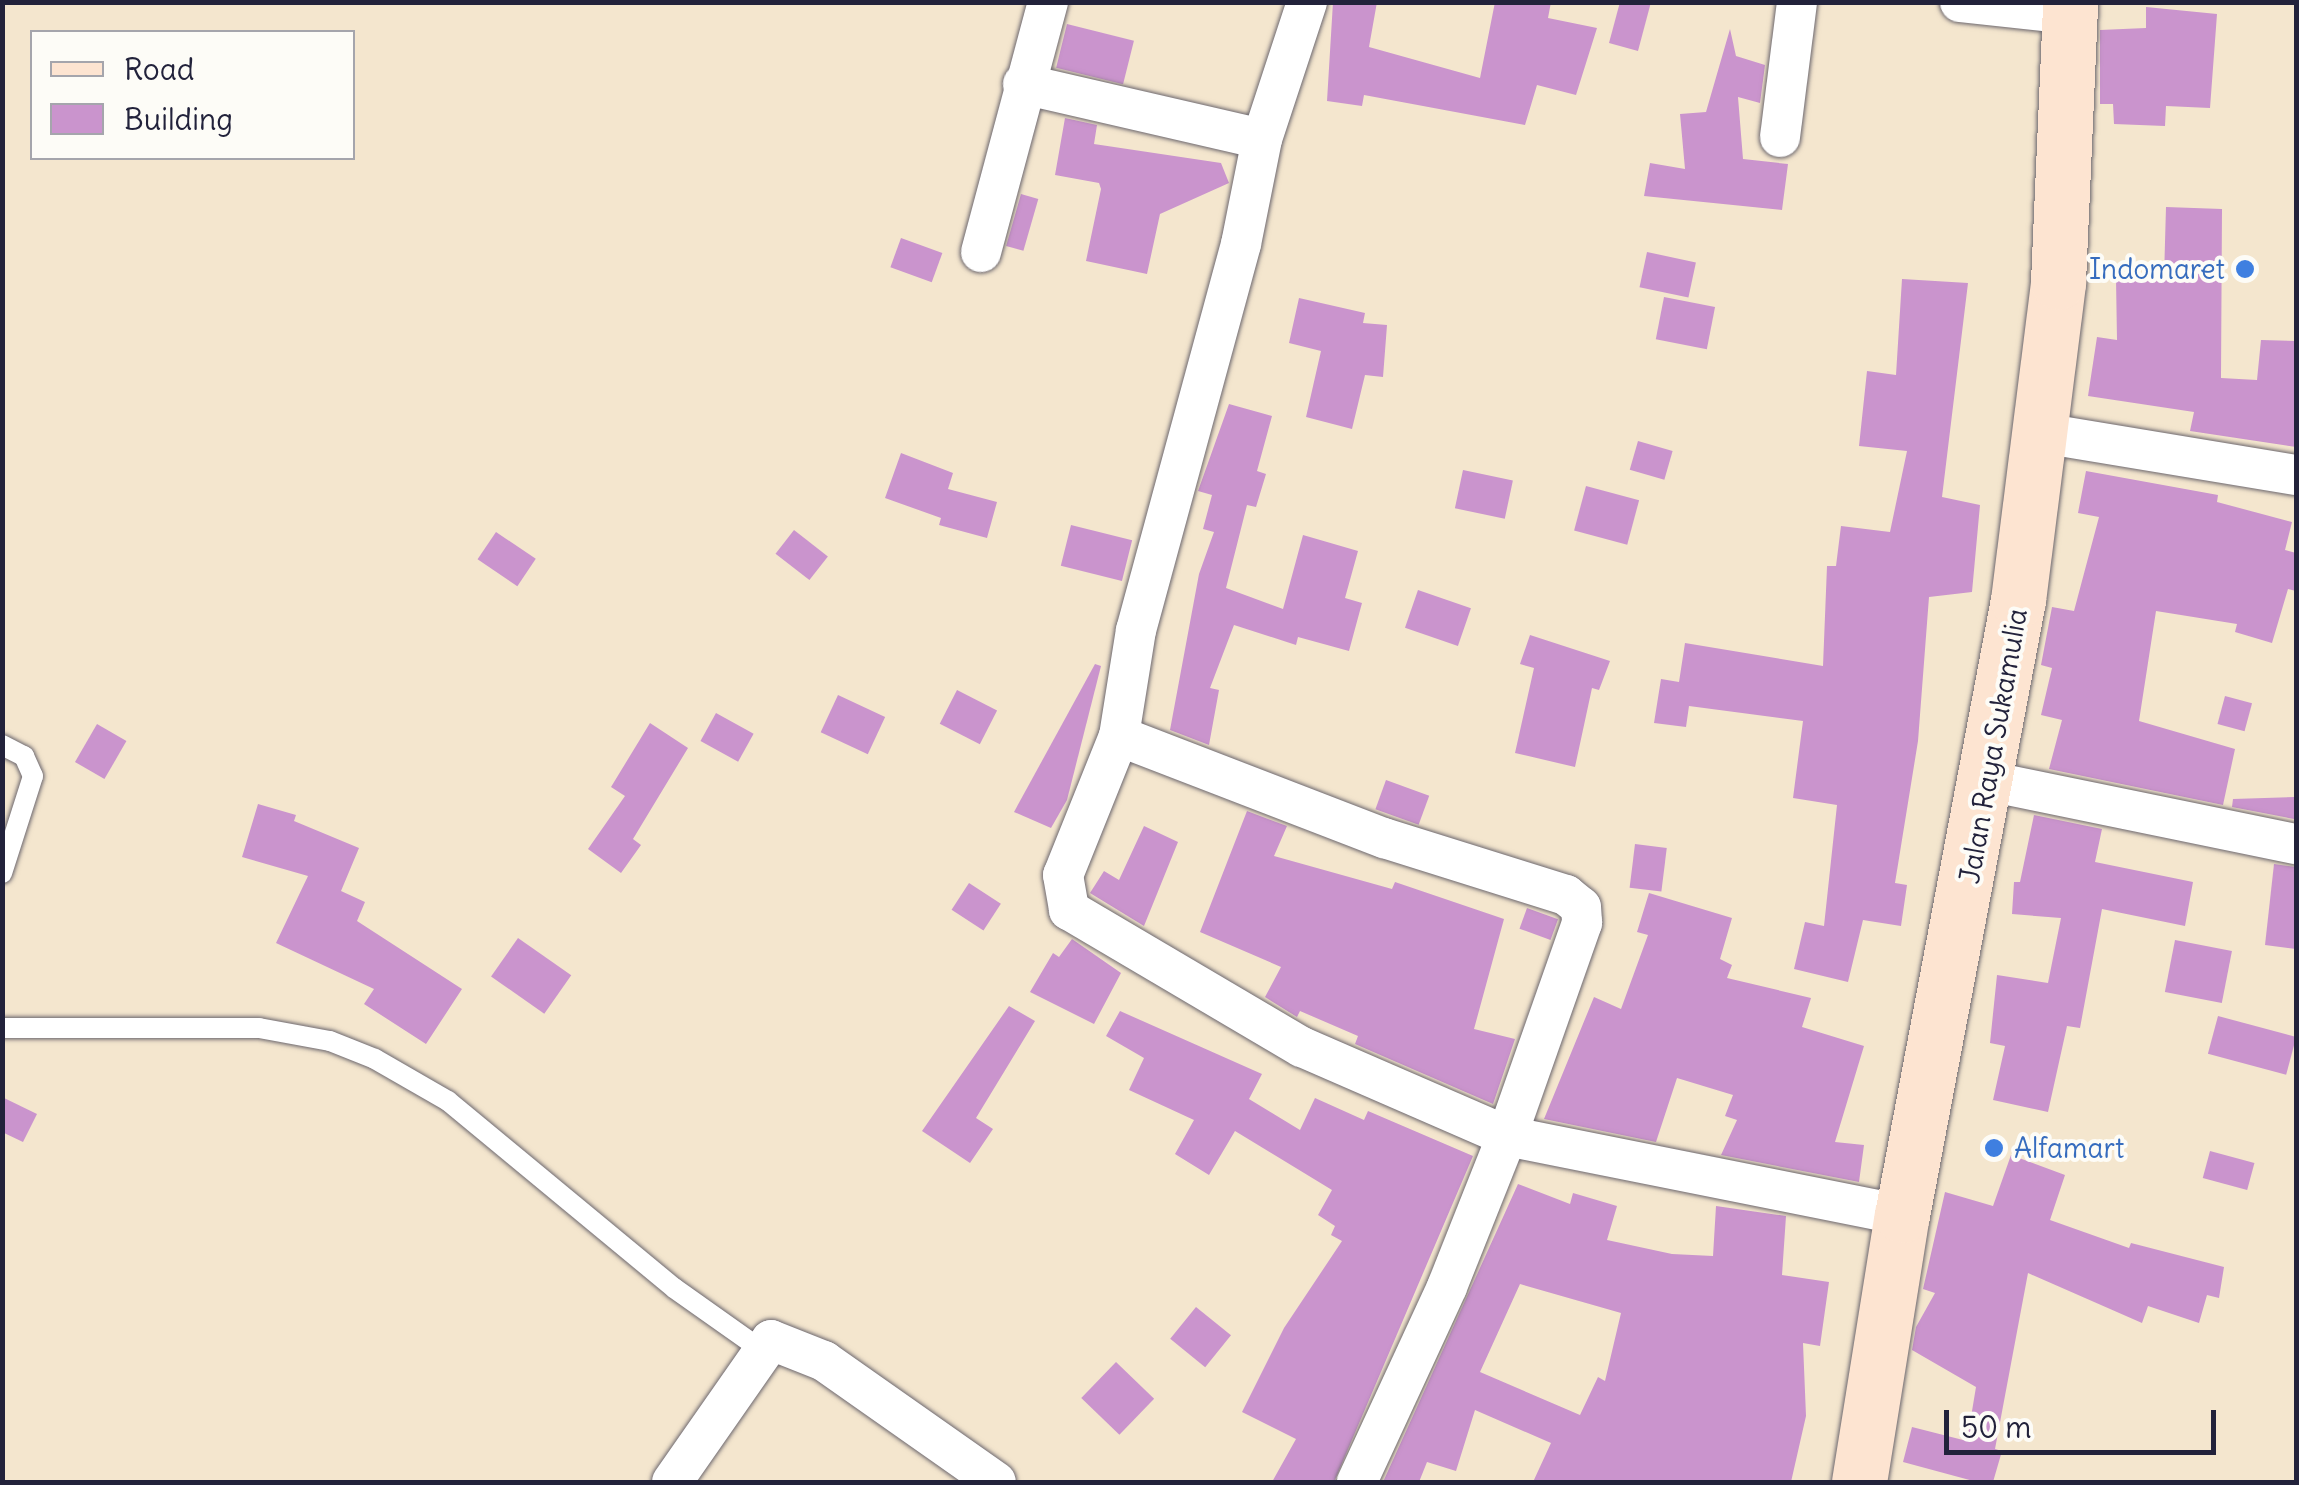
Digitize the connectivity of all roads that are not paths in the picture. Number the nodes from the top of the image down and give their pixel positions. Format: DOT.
graph roads {
  1 [pos="1048,2"];
  2 [pos="1307,2"];
  3 [pos="1798,2"];
  4 [pos="1960,2"];
  5 [pos="2070,8"];
  6 [pos="1023,84"];
  7 [pos="1780,137"];
  8 [pos="1262,139"];
  9 [pos="980,252"];
  10 [pos="2042,434"];
  11 [pos="2296,474"];
  12 [pos="1119,736"];
  13 [pos="2,745"];
  14 [pos="1988,781"];
  15 [pos="2296,844"];
  16 [pos="2,873"];
  17 [pos="2,1028"];
  18 [pos="1507,1136"];
  19 [pos="1902,1215"];
  20 [pos="760,1349"];
  21 [pos="672,1482"];
  22 [pos="996,1482"];
  23 [pos="1357,1482"];
  24 [pos="1860,1482"];
  1 -- 6 [label="street"];
  2 -- 8 [label="street"];
  3 -- 7 [label="street"];
  4 -- 5 [label="street"];
  5 -- 10 [label="main road, Jalan Raya Sukamulia"];
  6 -- 8 [label="street"];
  6 -- 9 [label="street"];
  8 -- 12 [label="street"];
  10 -- 11 [label="street"];
  10 -- 14 [label="main road, Jalan Raya Sukamulia"];
  12 -- 18 [label="street"];
  12 -- 18 [label="street"];
  13 -- 16 [label="lane"];
  14 -- 15 [label="street"];
  14 -- 19 [label="main road, Jalan Raya Sukamulia"];
  17 -- 20 [label="lane"];
  18 -- 19 [label="street"];
  18 -- 23 [label="street"];
  19 -- 24 [label="main road, Jalan Raya Sukamulia"];
  20 -- 21 [label="street"];
  20 -- 22 [label="street"];
}
